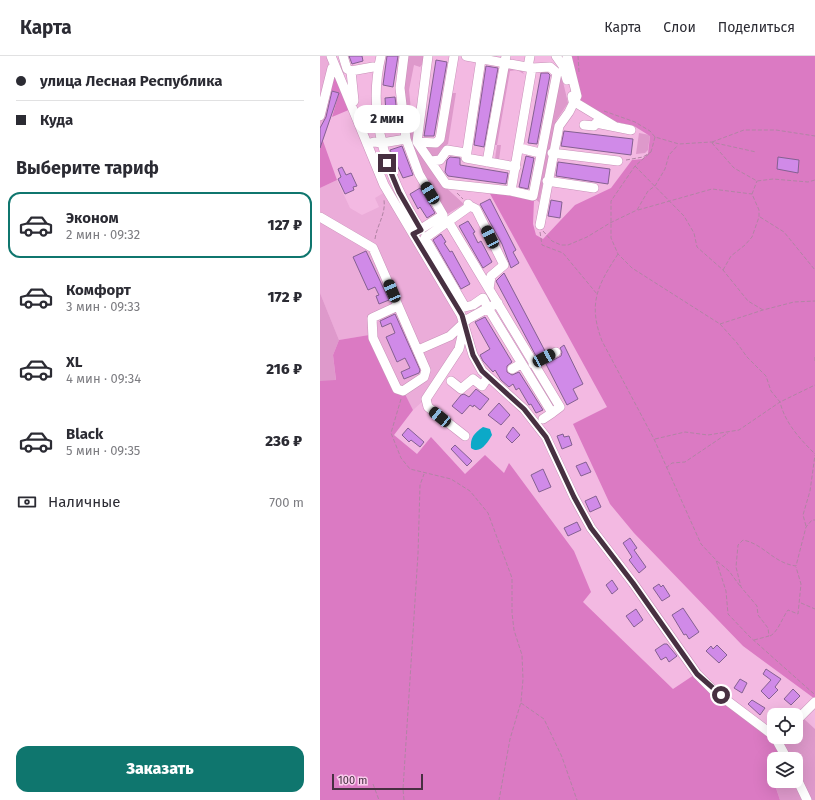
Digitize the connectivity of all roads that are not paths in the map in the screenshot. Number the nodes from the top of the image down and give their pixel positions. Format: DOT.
graph roads {
  1 [pos="331,56"];
  2 [pos="343,56"];
  3 [pos="381,56"];
  4 [pos="404,56"];
  5 [pos="428,56"];
  6 [pos="454,56"];
  7 [pos="530,56"];
  8 [pos="556,56"];
  9 [pos="567,56"];
  10 [pos="474,57"];
  11 [pos="506,59"];
  12 [pos="335,67"];
  13 [pos="530,67"];
  14 [pos="378,68"];
  15 [pos="352,70"];
  16 [pos="574,101"];
  17 [pos="351,104"];
  18 [pos="321,111"];
  19 [pos="584,125"];
  20 [pos="616,127"];
  21 [pos="631,130"];
  22 [pos="406,139"];
  23 [pos="416,142"];
  24 [pos="382,143"];
  25 [pos="367,144"];
  26 [pos="519,148"];
  27 [pos="466,153"];
  28 [pos="540,153"];
  29 [pos="552,153"];
  30 [pos="431,161"];
  31 [pos="618,161"];
  32 [pos="487,162"];
  33 [pos="516,167"];
  34 [pos="547,181"];
  35 [pos="594,188"];
  36 [pos="511,191"];
  37 [pos="395,194"];
  38 [pos="320,218"];
  39 [pos="448,221"];
  40 [pos="540,225"];
  41 [pos="417,232"];
  42 [pos="490,288"];
  43 [pos="483,298"];
  44 [pos="498,302"];
  45 [pos="398,306"];
  46 [pos="488,308"];
  47 [pos="465,324"];
  48 [pos="418,350"];
  49 [pos="556,352"];
  50 [pos="531,360"];
  51 [pos="520,362"];
  52 [pos="512,370"];
  53 [pos="488,377"];
  54 [pos="451,381"];
  55 [pos="552,412"];
  56 [pos="543,419"];
  57 [pos="465,436"];
  58 [pos="815,702"];
  59 [pos="803,714"];
  60 [pos="767,730"];
  61 [pos="801,788"];
  62 [pos="806,800"];
  1 -- 12 [label="street"];
  2 -- 15 [label="street"];
  3 -- 14 [label="street"];
  4 -- 22 [label="street"];
  5 -- 23 [label="street"];
  6 -- 23 [label="street"];
  7 -- 13 [label="street"];
  8 -- 16 [label="street"];
  9 -- 16 [label="street"];
  10 -- 11 [label="street"];
  10 -- 27 [label="street"];
  11 -- 13 [label="street"];
  11 -- 32 [label="street"];
  12 -- 17 [label="street"];
  12 -- 18 [label="street"];
  13 -- 26 [label="street"];
  13 -- 28 [label="street"];
  14 -- 15 [label="street"];
  14 -- 24 [label="street"];
  15 -- 17 [label="street"];
  16 -- 20 [label="street"];
  16 -- 29 [label="street"];
  17 -- 25 [label="street"];
  19 -- 20 [label="street"];
  20 -- 21 [label="street"];
  22 -- 24 [label="street"];
  22 -- 41 [label="street"];
  23 -- 30 [label="street"];
  24 -- 25 [label="street"];
  24 -- 37 [label="street"];
  25 -- 37 [label="street"];
  26 -- 28 [label="street"];
  26 -- 33 [label="street"];
  27 -- 30 [label="street"];
  27 -- 32 [label="street"];
  28 -- 36 [label="street"];
  29 -- 31 [label="street"];
  29 -- 34 [label="street"];
  30 -- 36 [label="street"];
  32 -- 33 [label="street"];
  33 -- 36 [label="street"];
  34 -- 35 [label="street"];
  34 -- 40 [label="street"];
  37 -- 41 [label="street"];
  38 -- 45 [label="street"];
  39 -- 42 [label="street"];
  39 -- 42 [label="street"];
  39 -- 43 [label="street"];
  41 -- 47 [label="street"];
  42 -- 43 [label="street"];
  42 -- 44 [label="street"];
  43 -- 46 [label="street"];
  44 -- 46 [label="street"];
  44 -- 50 [label="street"];
  45 -- 48 [label="street"];
  45 -- 48 [label="street"];
  46 -- 47 [label="street"];
  46 -- 51 [label="street"];
  47 -- 48 [label="street"];
  47 -- 53 [label="street"];
  47 -- 57 [label="street"];
  49 -- 50 [label="street"];
  50 -- 51 [label="street"];
  50 -- 55 [label="street"];
  51 -- 52 [label="street"];
  51 -- 55 [label="street"];
  53 -- 54 [label="street"];
  53 -- 60 [label="street"];
  55 -- 56 [label="street"];
  58 -- 59 [label="street"];
  61 -- 62 [label="street"];
}
